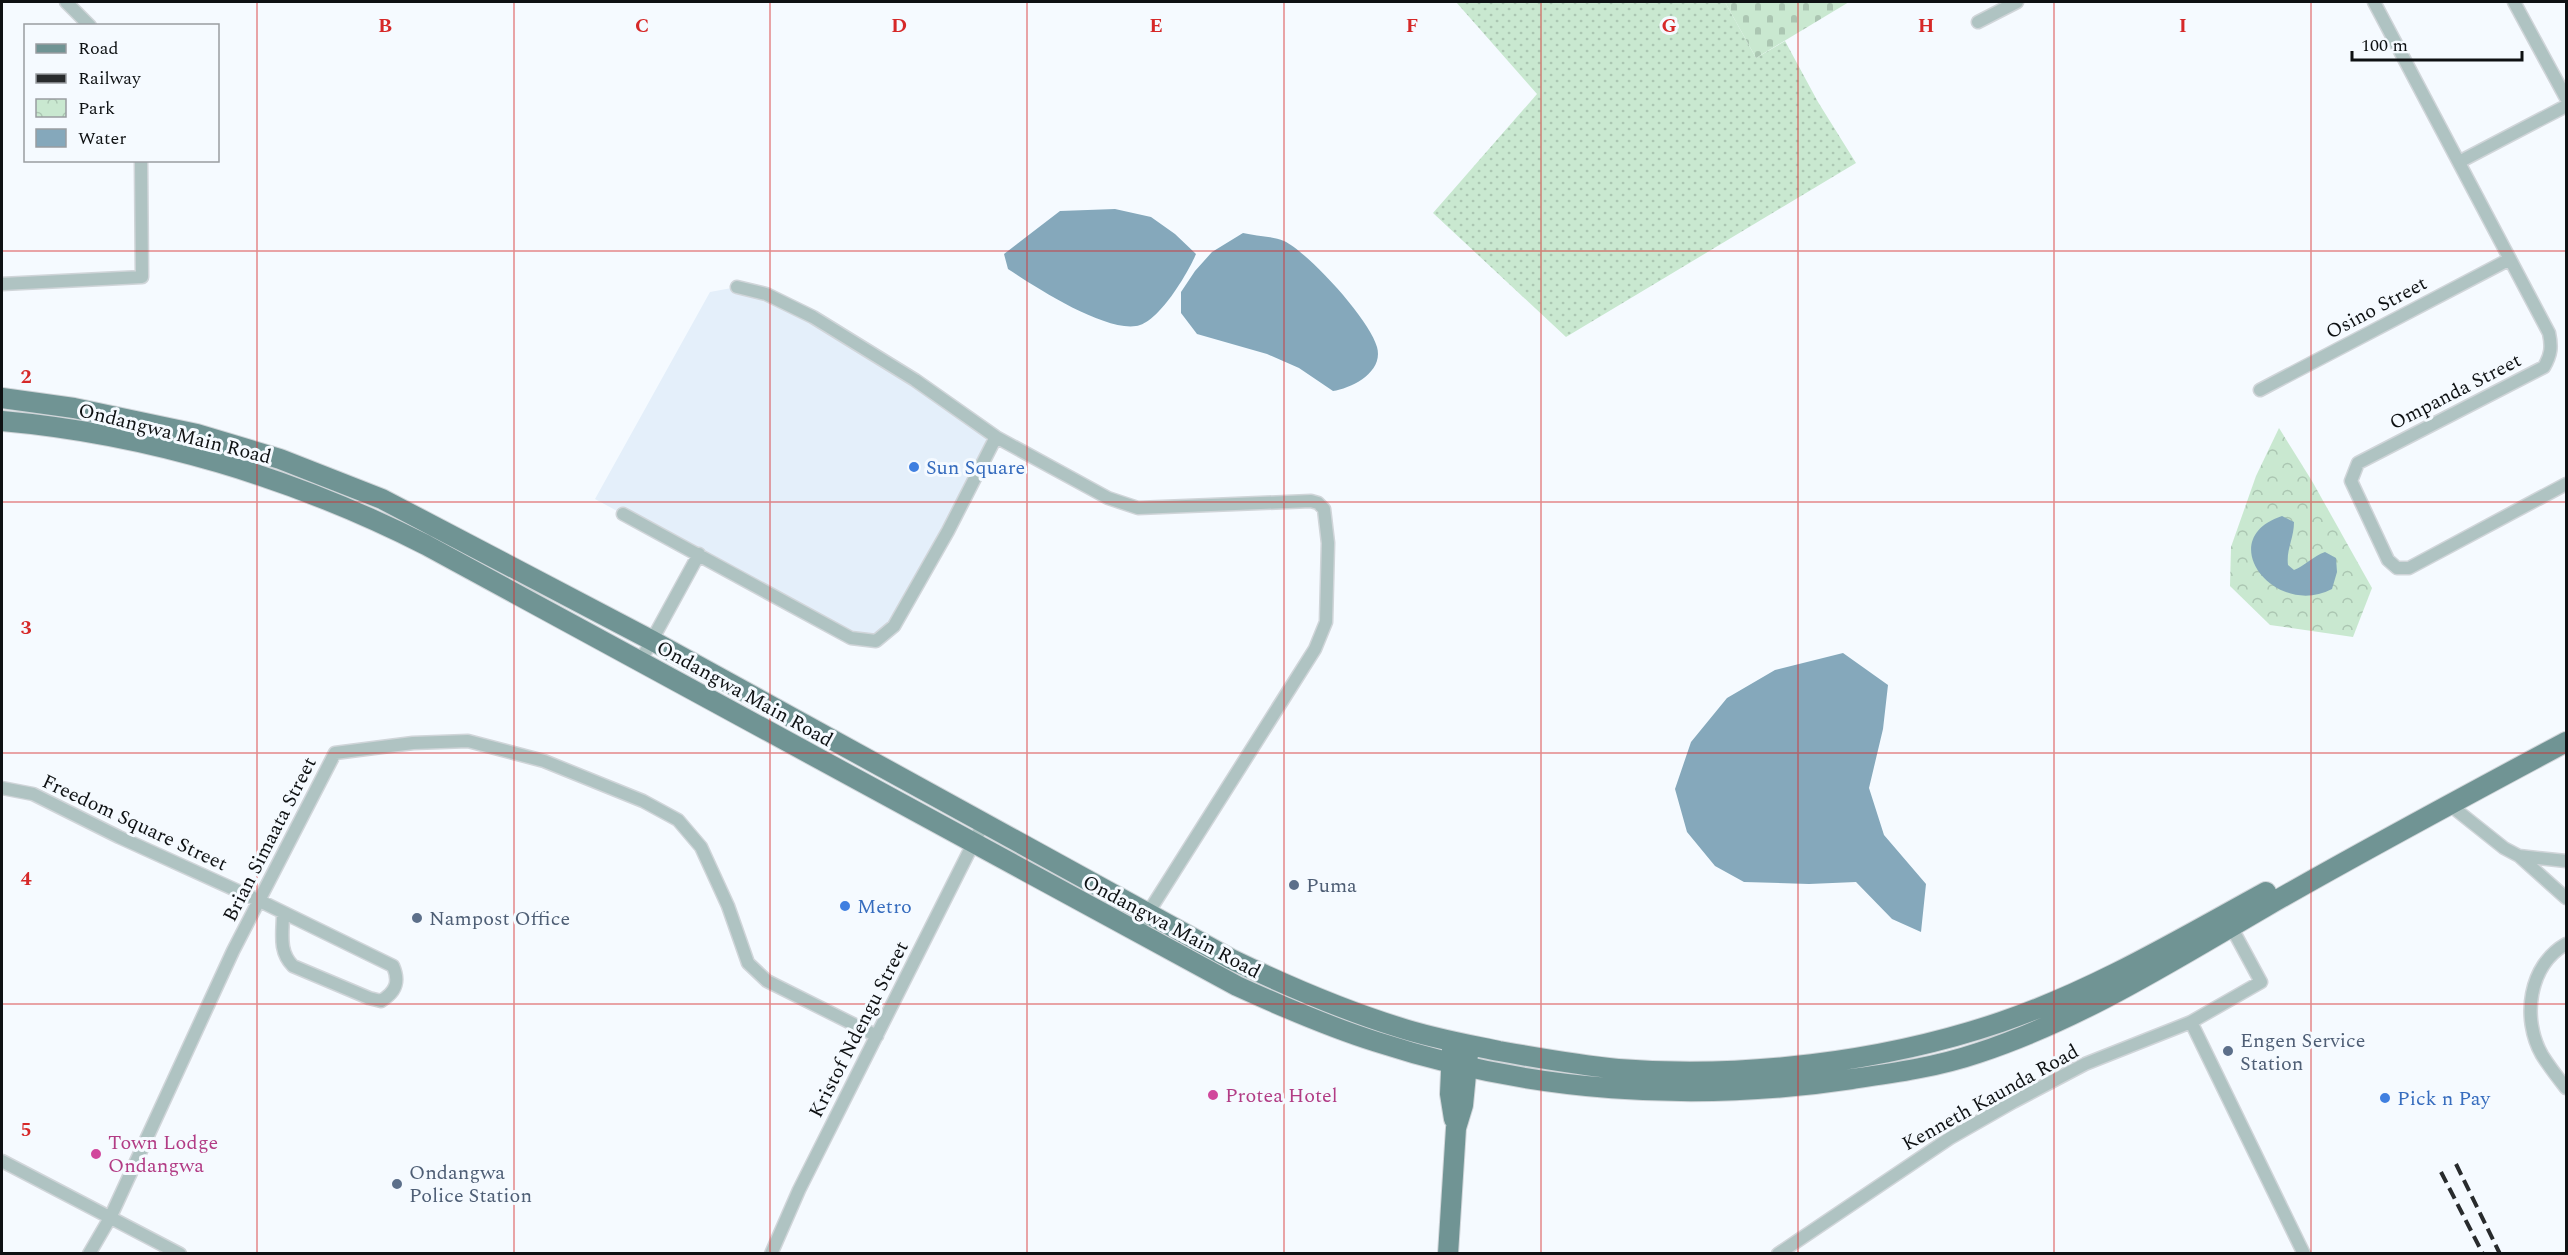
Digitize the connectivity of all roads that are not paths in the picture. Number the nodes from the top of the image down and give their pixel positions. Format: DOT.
graph roads {
  1 [pos="66,2"];
  2 [pos="2018,2"];
  3 [pos="2374,2"];
  4 [pos="2514,2"];
  5 [pos="1978,22"];
  6 [pos="88,24"];
  7 [pos="2566,98"];
  8 [pos="2566,106"];
  9 [pos="141,162"];
  10 [pos="2459,162"];
  11 [pos="2510,259"];
  12 [pos="2,284"];
  13 [pos="737,287"];
  14 [pos="2260,390"];
  15 [pos="2,398"];
  16 [pos="2,420"];
  17 [pos="996,437"];
  18 [pos="2566,484"];
  19 [pos="623,514"];
  20 [pos="699,554"];
  21 [pos="651,640"];
  22 [pos="640,662"];
  23 [pos="2566,742"];
  24 [pos="2,788"];
  25 [pos="2450,805"];
  26 [pos="983,824"];
  27 [pos="973,844"];
  28 [pos="2519,856"];
  29 [pos="2566,861"];
  30 [pos="2566,898"];
  31 [pos="260,901"];
  32 [pos="283,913"];
  33 [pos="1147,913"];
  34 [pos="2229,921"];
  35 [pos="1136,932"];
  36 [pos="2566,944"];
  37 [pos="2191,1022"];
  38 [pos="877,1036"];
  39 [pos="1461,1043"];
  40 [pos="1459,1065"];
  41 [pos="2566,1088"];
  42 [pos="2,1161"];
  43 [pos="110,1218"];
  44 [pos="89,1254"];
  45 [pos="180,1254"];
  46 [pos="771,1254"];
  47 [pos="1448,1254"];
  48 [pos="1778,1254"];
  49 [pos="2304,1254"];
  1 -- 6 [label="street"];
  2 -- 5 [label="street"];
  3 -- 10 [label="street, Ompanda Street"];
  4 -- 7 [label="street"];
  8 -- 10 [label="street"];
  9 -- 12 [label="street"];
  10 -- 11 [label="street, Ompanda Street"];
  11 -- 14 [label="street, Osino Street"];
  11 -- 18 [label="street, Ompanda Street"];
  13 -- 17 [label="street"];
  15 -- 21 [label="main road, Ondangwa Main Road"];
  16 -- 22 [label="main road, Ondangwa Main Road"];
  17 -- 20 [label="street"];
  17 -- 33 [label="street"];
  19 -- 20 [label="street"];
  20 -- 21 [label="street"];
  21 -- 22 [label="street"];
  21 -- 26 [label="main road, Ondangwa Main Road"];
  22 -- 27 [label="main road, Ondangwa Main Road"];
  23 -- 25 [label="main road"];
  24 -- 31 [label="street, Freedom Square Street"];
  25 -- 28 [label="street"];
  25 -- 34 [label="main road"];
  26 -- 27 [label="street, Kristof Ndengu Street"];
  26 -- 33 [label="main road, Ondangwa Main Road"];
  27 -- 35 [label="main road, Ondangwa Main Road"];
  27 -- 38 [label="street, Kristof Ndengu Street"];
  28 -- 29 [label="street"];
  28 -- 30 [label="street"];
  31 -- 32 [label="street, Freedom Square Street"];
  31 -- 38 [label="street, Brian Simaata Street"];
  31 -- 43 [label="street, Brian Simaata Street"];
  32 -- 32 [label="street, Freedom Square Street"];
  33 -- 35 [label="street"];
  33 -- 39 [label="main road, Ondangwa Main Road"];
  34 -- 37 [label="street, Kenneth Kaunda Road"];
  34 -- 39 [label="main road, Ondangwa Main Road"];
  34 -- 40 [label="main road, Ondangwa Main Road"];
  35 -- 40 [label="main road, Ondangwa Main Road"];
  36 -- 41 [label="street"];
  37 -- 48 [label="street, Kenneth Kaunda Road"];
  37 -- 49 [label="street"];
  38 -- 46 [label="street, Kristof Ndengu Street"];
  39 -- 40 [label="main road"];
  40 -- 47 [label="main road"];
  42 -- 43 [label="street"];
  43 -- 44 [label="street, Brian Simaata Street"];
  43 -- 45 [label="street"];
}
